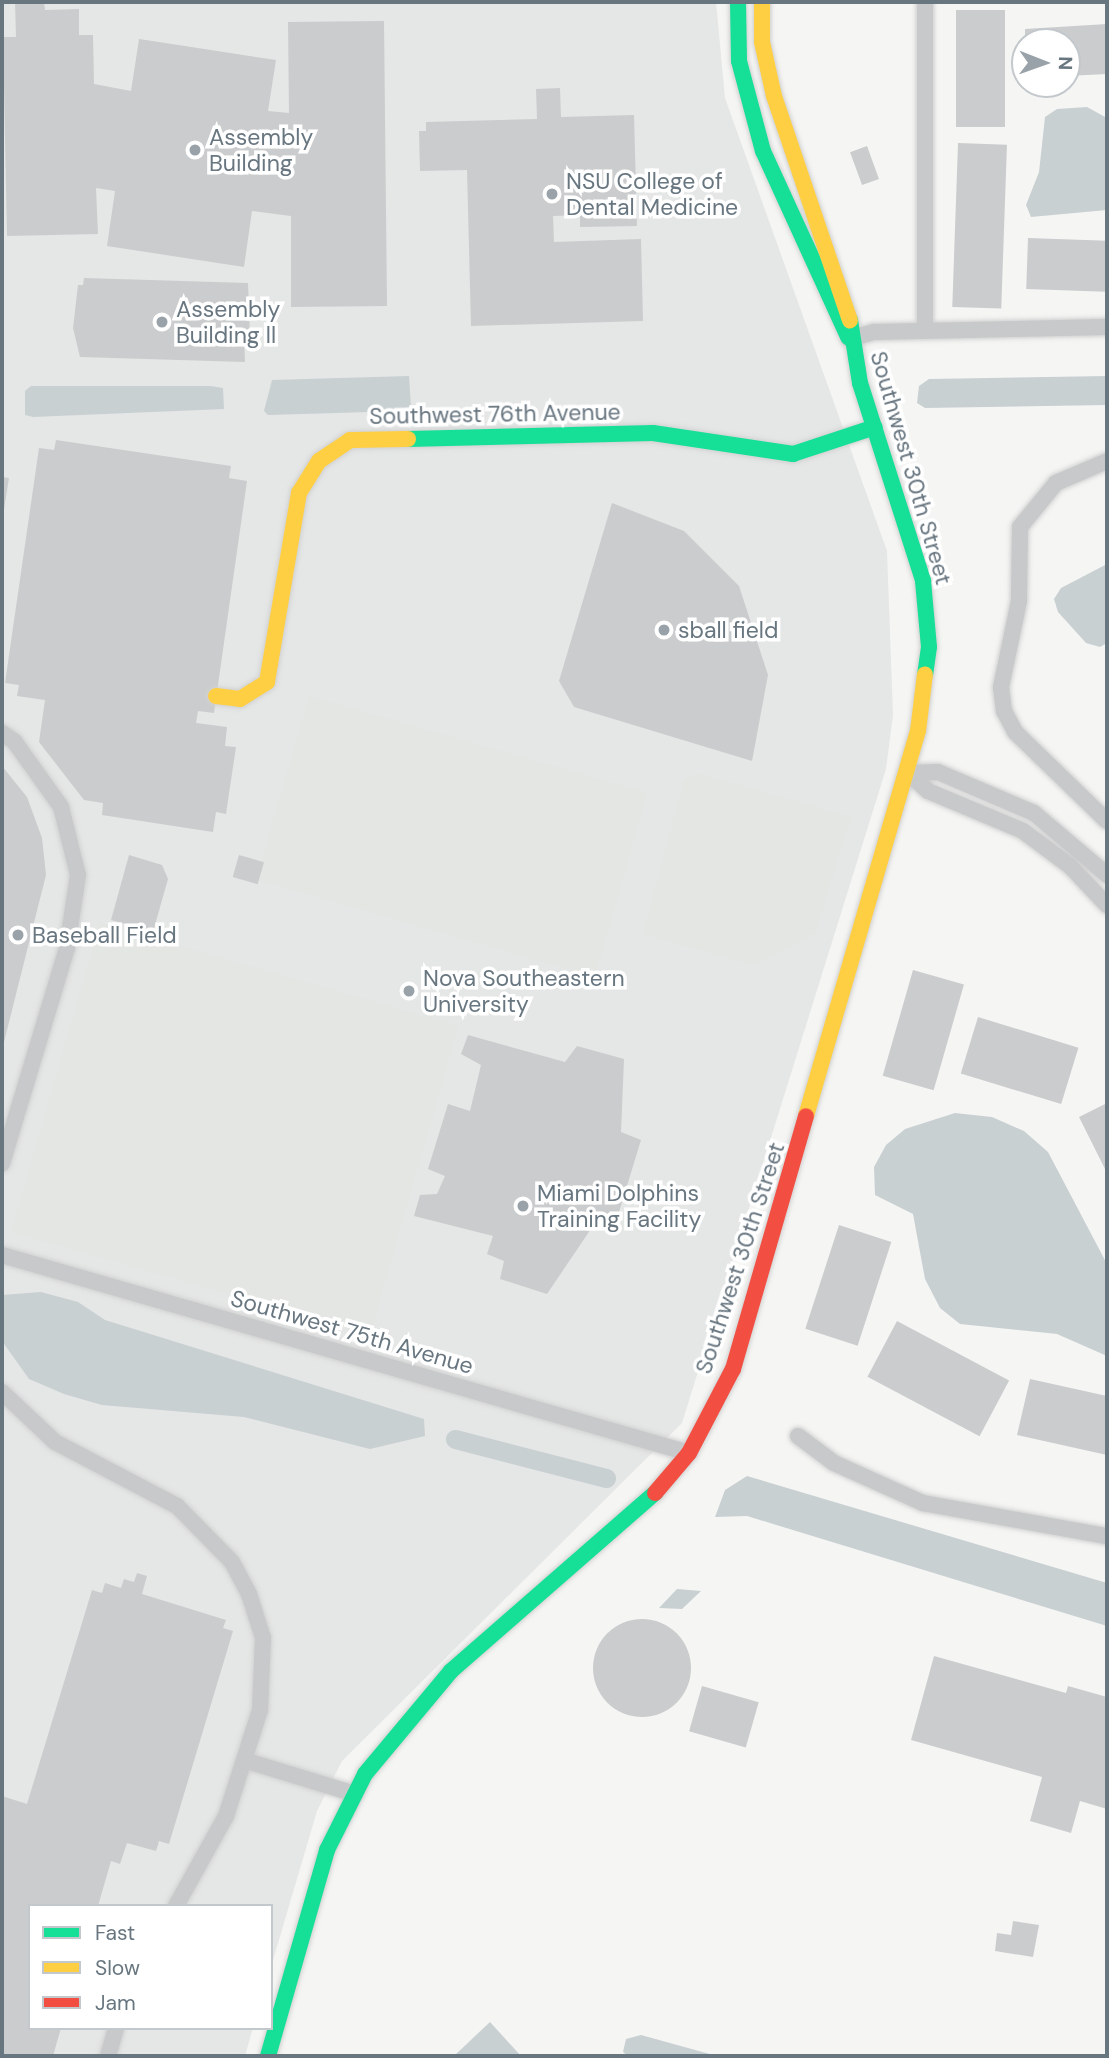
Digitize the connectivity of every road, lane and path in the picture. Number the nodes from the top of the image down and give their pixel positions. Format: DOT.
graph roads {
  1 [pos="737,2"];
  2 [pos="762,2"];
  3 [pos="925,2"];
  4 [pos="1107,327"];
  5 [pos="925,330"];
  6 [pos="849,339"];
  7 [pos="875,427"];
  8 [pos="1107,461"];
  9 [pos="216,696"];
  10 [pos="2,733"];
  11 [pos="908,773"];
  12 [pos="1107,821"];
  13 [pos="1107,875"];
  14 [pos="1107,905"];
  15 [pos="2,1163"];
  16 [pos="2,1255"];
  17 [pos="2,1392"];
  18 [pos="798,1436"];
  19 [pos="689,1453"];
  20 [pos="1107,1536"];
  21 [pos="247,1761"];
  22 [pos="355,1794"];
  23 [pos="177,1904"];
  24 [pos="116,2030"];
  25 [pos="108,2056"];
  26 [pos="268,2056"];
  1 -- 6 [label="street, Southwest 30th Street"];
  2 -- 6 [label="street, Southwest 30th Street"];
  3 -- 5 [label="street"];
  4 -- 5 [label="street"];
  5 -- 6 [label="street"];
  6 -- 7 [label="street, Southwest 30th Street"];
  7 -- 9 [label="street, Southwest 76th Avenue"];
  7 -- 11 [label="street, Southwest 30th Street"];
  8 -- 12 [label="street"];
  10 -- 15 [label="street"];
  11 -- 13 [label="street"];
  11 -- 14 [label="street"];
  11 -- 19 [label="street, Southwest 30th Street"];
  16 -- 19 [label="street, Southwest 75th Avenue"];
  17 -- 21 [label="street"];
  18 -- 20 [label="street"];
  19 -- 22 [label="street, Southwest 30th Street"];
  21 -- 22 [label="street"];
  21 -- 23 [label="street"];
  22 -- 26 [label="street, Southwest 30th Street"];
  24 -- 25 [label="street"];
}
